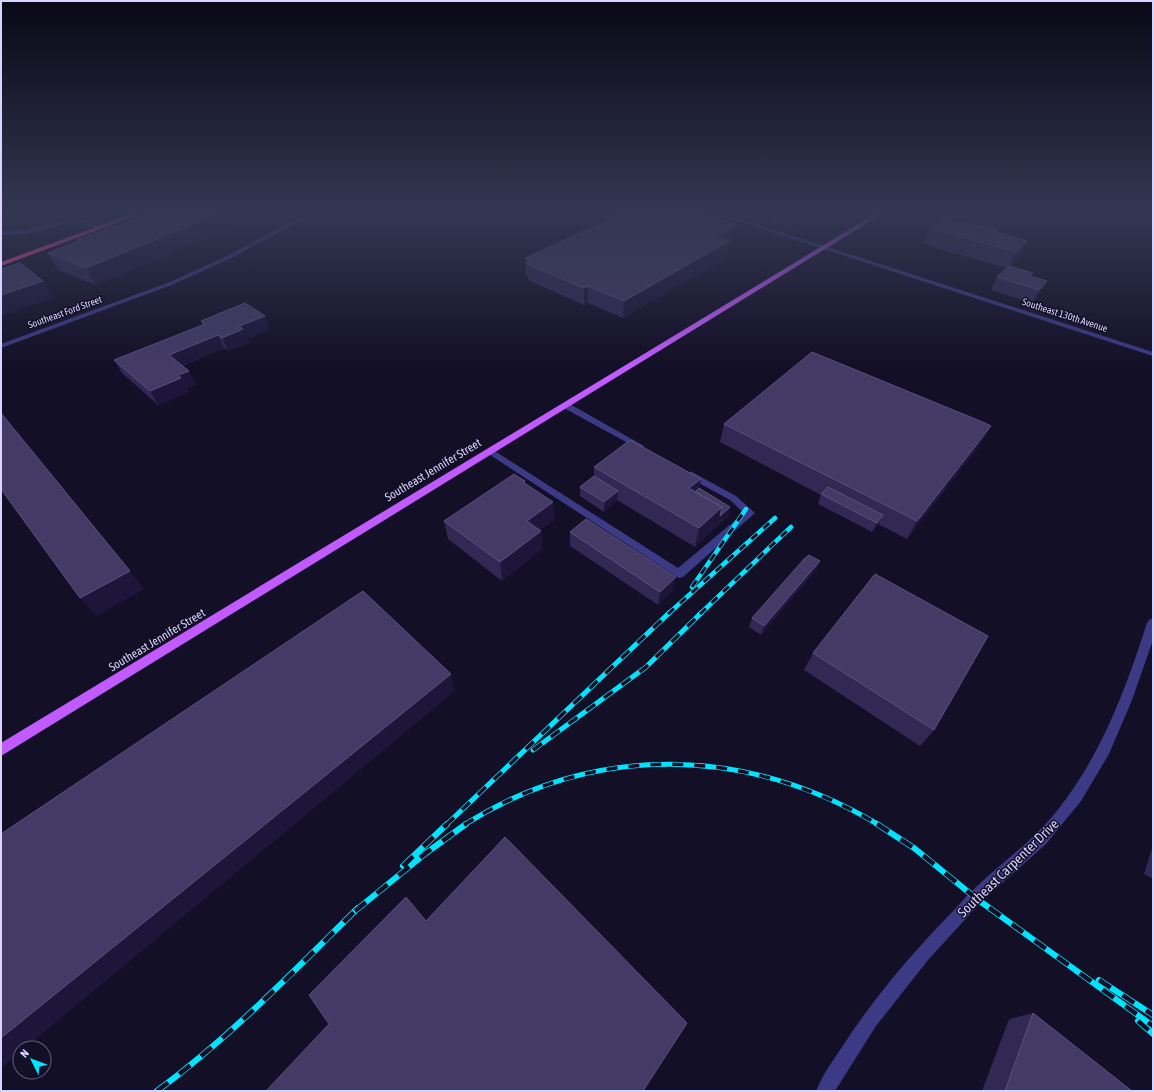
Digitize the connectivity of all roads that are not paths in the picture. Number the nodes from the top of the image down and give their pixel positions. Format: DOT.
graph roads {
  1 [pos="212,265"];
  2 [pos="794,265"];
  3 [pos="878,265"];
  4 [pos="1,346"];
  5 [pos="1153,354"];
  6 [pos="565,405"];
  7 [pos="646,450"];
  8 [pos="490,451"];
  9 [pos="680,468"];
  10 [pos="1153,623"];
  11 [pos="1,750"];
  12 [pos="825,1091"];
  1 -- 4 [label="street, Southeast Ford Street"];
  2 -- 6 [label="main road, Southeast Jennifer Street"];
  3 -- 5 [label="street, Southeast 130th Avenue"];
  6 -- 7 [label="street"];
  6 -- 8 [label="main road, Southeast Jennifer Street"];
  8 -- 9 [label="street"];
  8 -- 11 [label="main road, Southeast Jennifer Street"];
  10 -- 12 [label="street, Southeast Carpenter Drive"];
}
